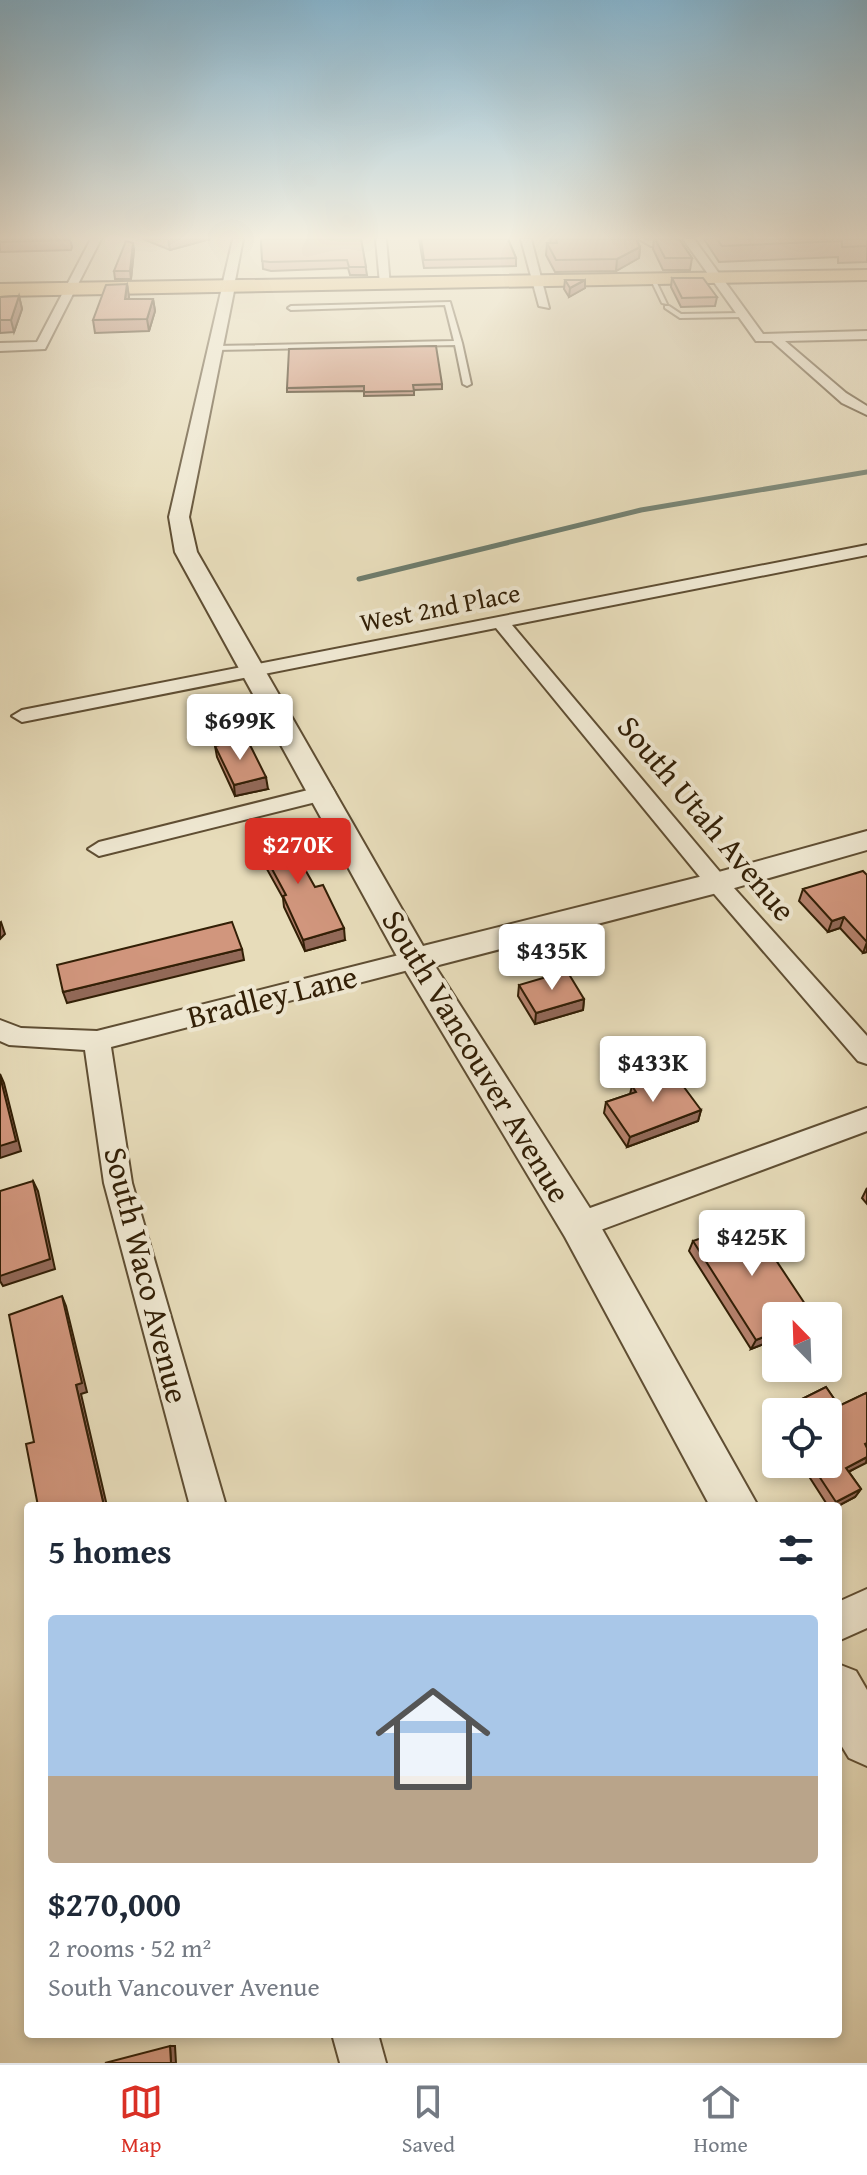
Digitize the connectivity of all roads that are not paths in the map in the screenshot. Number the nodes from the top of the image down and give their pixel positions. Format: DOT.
graph roads {
  1 [pos="46,335"];
  2 [pos="218,335"];
  3 [pos="457,335"];
  4 [pos="758,335"];
  5 [pos="854,335"];
  6 [pos="775,337"];
  7 [pos="459,343"];
  8 [pos="0,347"];
  9 [pos="215,348"];
  10 [pos="467,384"];
  11 [pos="866,410"];
  12 [pos="867,550"];
  13 [pos="500,622"];
  14 [pos="255,670"];
  15 [pos="22,716"];
  16 [pos="324,793"];
  17 [pos="867,840"];
  18 [pos="99,849"];
  19 [pos="717,883"];
  20 [pos="415,960"];
  21 [pos="0,1030"];
  22 [pos="97,1041"];
  23 [pos="867,1054"];
  24 [pos="867,1119"];
  25 [pos="579,1225"];
  26 [pos="207,1502"];
  27 [pos="733,1502"];
  28 [pos="867,1608"];
  29 [pos="842,1620"];
  30 [pos="842,1696"];
  31 [pos="867,1740"];
  32 [pos="356,2038"];
  33 [pos="363,2063"];
  1 -- 8 [label="street"];
  2 -- 9 [label="street, South Vancouver Avenue"];
  3 -- 7 [label="lane"];
  4 -- 6 [label="street"];
  5 -- 6 [label="street"];
  6 -- 11 [label="street"];
  7 -- 9 [label="lane"];
  7 -- 10 [label="lane"];
  9 -- 14 [label="street, South Vancouver Avenue"];
  12 -- 13 [label="street, West 2nd Place"];
  13 -- 14 [label="street, West 2nd Place"];
  13 -- 19 [label="street, South Utah Avenue"];
  14 -- 15 [label="street, West 2nd Place"];
  14 -- 16 [label="street, South Vancouver Avenue"];
  16 -- 18 [label="street"];
  16 -- 20 [label="street, South Vancouver Avenue"];
  17 -- 19 [label="street, Bradley Lane"];
  19 -- 20 [label="street, Bradley Lane"];
  19 -- 23 [label="street, South Utah Avenue"];
  20 -- 22 [label="street, Bradley Lane"];
  20 -- 25 [label="street, South Vancouver Avenue"];
  21 -- 22 [label="street, Bradley Lane"];
  22 -- 26 [label="street, South Waco Avenue"];
  24 -- 25 [label="street"];
  25 -- 27 [label="street, South Vancouver Avenue"];
  28 -- 29 [label="street"];
  30 -- 31 [label="street"];
  32 -- 33 [label="street"];
}
